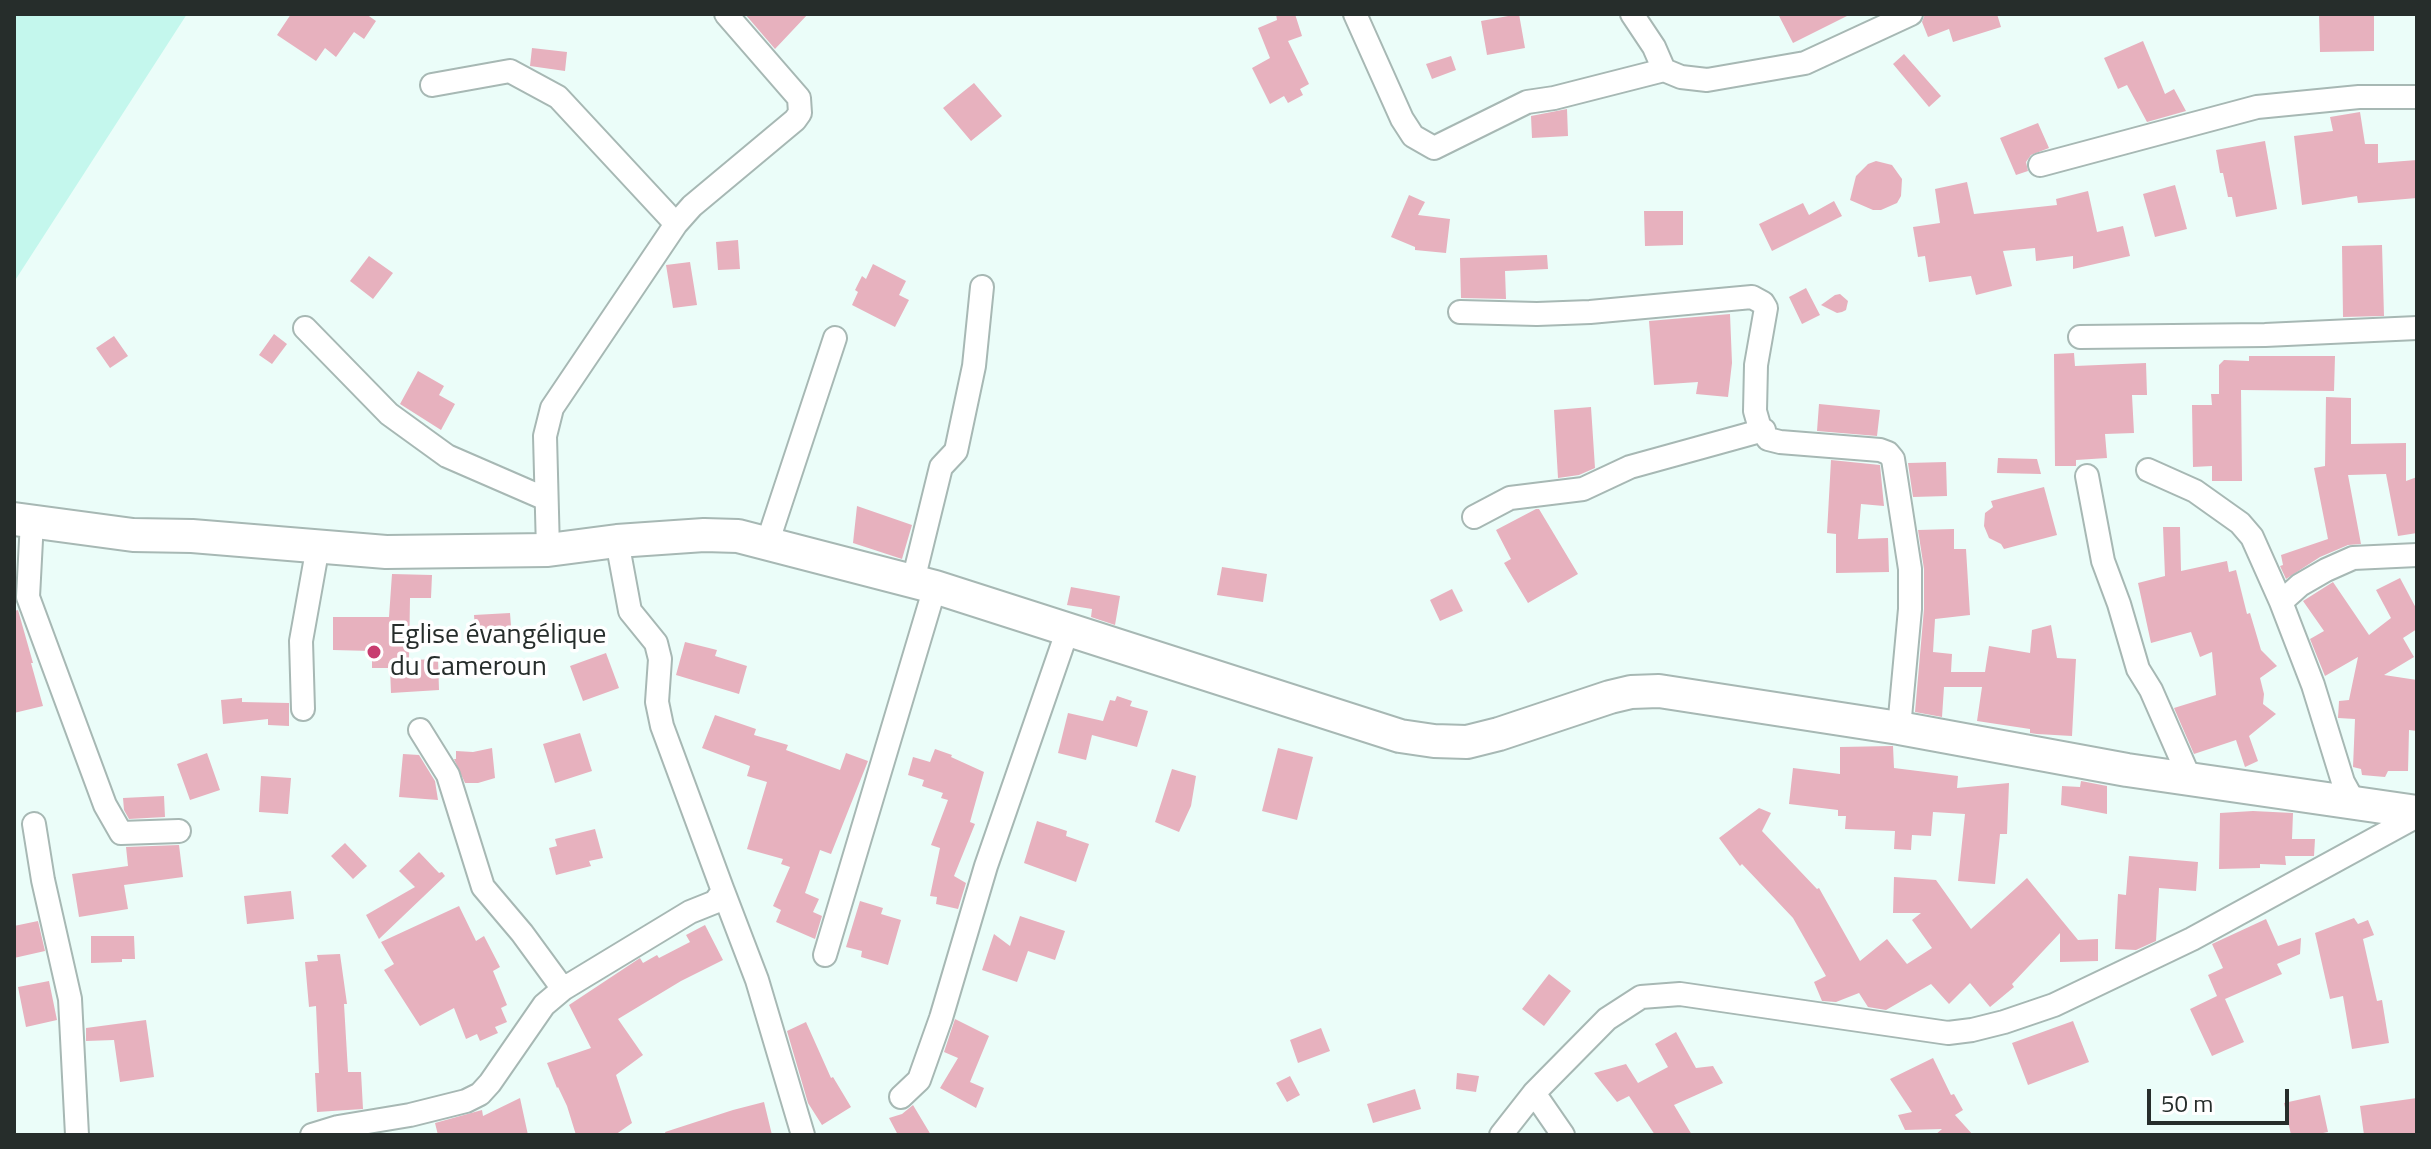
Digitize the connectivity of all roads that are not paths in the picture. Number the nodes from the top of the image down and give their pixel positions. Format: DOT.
graph roads {
  1 [pos="726,14"];
  2 [pos="1355,14"];
  3 [pos="1632,14"];
  4 [pos="1911,14"];
  5 [pos="1664,70"];
  6 [pos="432,85"];
  7 [pos="2417,97"];
  8 [pos="2040,165"];
  9 [pos="676,224"];
  10 [pos="982,287"];
  11 [pos="1460,312"];
  12 [pos="305,328"];
  13 [pos="2417,328"];
  14 [pos="2080,337"];
  15 [pos="835,338"];
  16 [pos="1764,430"];
  17 [pos="2148,470"];
  18 [pos="2087,476"];
  19 [pos="546,499"];
  20 [pos="1474,517"];
  21 [pos="23,520"];
  22 [pos="617,541"];
  23 [pos="767,544"];
  24 [pos="318,546"];
  25 [pos="548,550"];
  26 [pos="2417,555"];
  27 [pos="924,584"];
  28 [pos="2281,602"];
  29 [pos="1068,629"];
  30 [pos="303,709"];
  31 [pos="1899,728"];
  32 [pos="420,730"];
  33 [pos="2190,779"];
  34 [pos="2354,802"];
  35 [pos="2417,814"];
  36 [pos="34,824"];
  37 [pos="179,831"];
  38 [pos="723,891"];
  39 [pos="825,955"];
  40 [pos="563,989"];
  41 [pos="1534,1093"];
  42 [pos="901,1097"];
  43 [pos="77,1135"];
  44 [pos="312,1135"];
  45 [pos="803,1135"];
  46 [pos="1501,1135"];
  47 [pos="1563,1135"];
  1 -- 9 [label="street"];
  2 -- 5 [label="street"];
  3 -- 5 [label="street"];
  4 -- 5 [label="street"];
  6 -- 9 [label="street"];
  7 -- 8 [label="street"];
  9 -- 19 [label="street"];
  10 -- 27 [label="street"];
  11 -- 16 [label="street"];
  12 -- 19 [label="street"];
  13 -- 14 [label="street"];
  15 -- 23 [label="street"];
  16 -- 20 [label="street"];
  16 -- 31 [label="street"];
  17 -- 28 [label="street"];
  18 -- 33 [label="street"];
  19 -- 25 [label="street"];
  21 -- 24 [label="street"];
  21 -- 37 [label="street"];
  22 -- 23 [label="street"];
  22 -- 25 [label="street"];
  22 -- 38 [label="street"];
  23 -- 27 [label="street"];
  24 -- 25 [label="street"];
  24 -- 30 [label="street"];
  26 -- 28 [label="street"];
  27 -- 29 [label="street"];
  27 -- 39 [label="street"];
  28 -- 34 [label="street"];
  29 -- 31 [label="street"];
  29 -- 42 [label="street"];
  31 -- 33 [label="street"];
  32 -- 40 [label="street"];
  33 -- 34 [label="street"];
  34 -- 35 [label="street"];
  35 -- 41 [label="street"];
  36 -- 43 [label="street"];
  38 -- 40 [label="street"];
  38 -- 45 [label="street"];
  40 -- 44 [label="street"];
  41 -- 46 [label="street"];
  41 -- 47 [label="street"];
}
